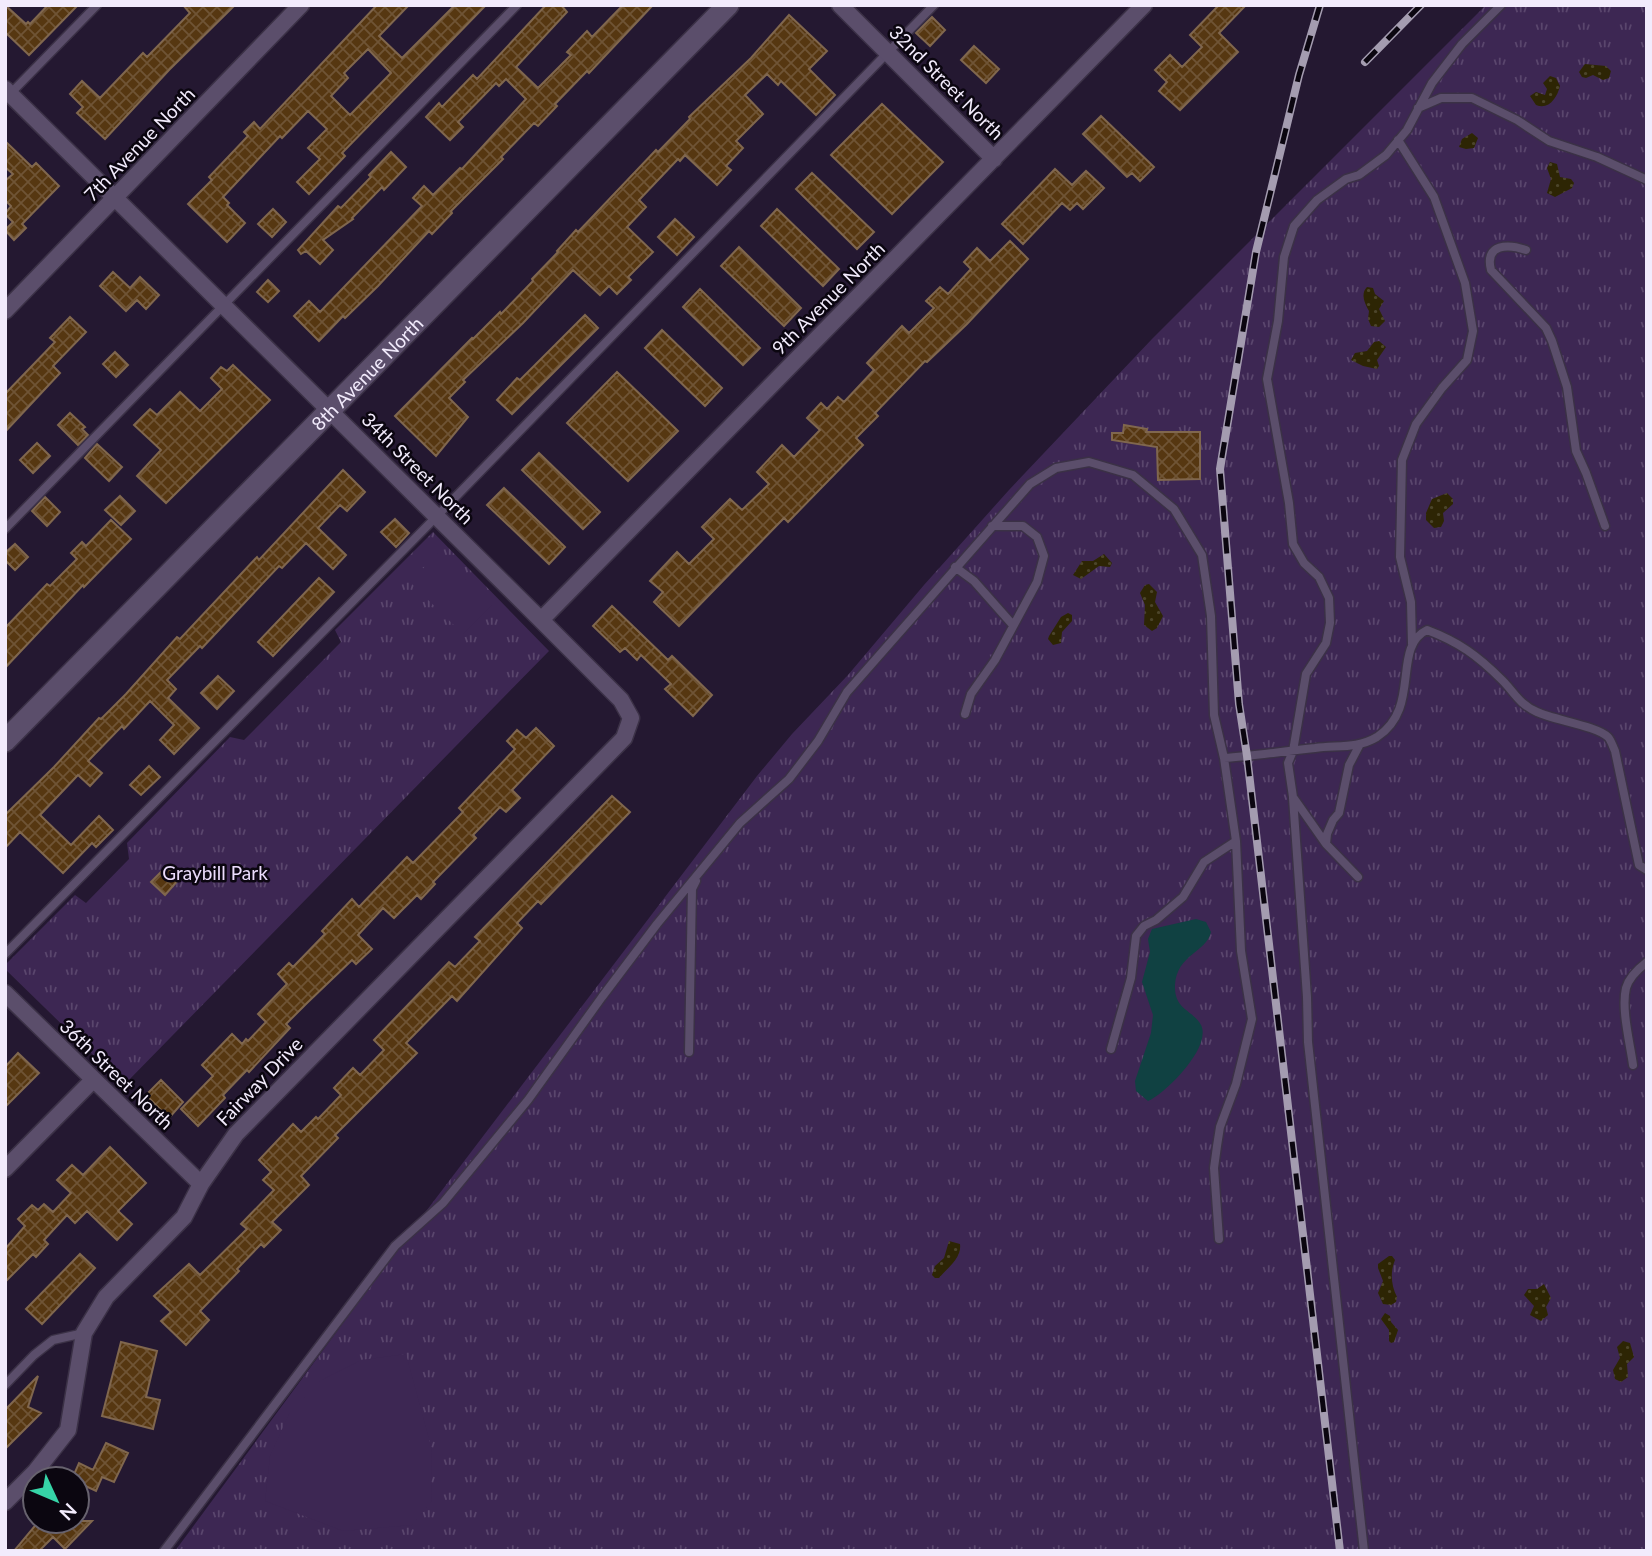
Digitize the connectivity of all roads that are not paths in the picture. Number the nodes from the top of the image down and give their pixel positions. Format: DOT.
graph roads {
  1 [pos="97,5"];
  2 [pos="301,5"];
  3 [pos="517,5"];
  4 [pos="728,5"];
  5 [pos="840,5"];
  6 [pos="934,5"];
  7 [pos="1144,5"];
  8 [pos="1501,5"];
  9 [pos="888,52"];
  10 [pos="7,94"];
  11 [pos="1418,108"];
  12 [pos="1398,140"];
  13 [pos="995,159"];
  14 [pos="1647,180"];
  15 [pos="116,198"];
  16 [pos="1526,250"];
  17 [pos="225,305"];
  18 [pos="5,311"];
  19 [pos="331,410"];
  20 [pos="436,517"];
  21 [pos="992,526"];
  22 [pos="1605,526"];
  23 [pos="5,529"];
  24 [pos="955,567"];
  25 [pos="541,620"];
  26 [pos="1012,624"];
  27 [pos="1412,644"];
  28 [pos="965,714"];
  29 [pos="624,738"];
  30 [pos="5,741"];
  31 [pos="1359,746"];
  32 [pos="1293,751"];
  33 [pos="1224,758"];
  34 [pos="1293,797"];
  35 [pos="1236,841"];
  36 [pos="1326,844"];
  37 [pos="1647,870"];
  38 [pos="700,874"];
  39 [pos="1358,877"];
  40 [pos="5,954"];
  41 [pos="1647,962"];
  42 [pos="5,993"];
  43 [pos="1111,1049"];
  44 [pos="689,1052"];
  45 [pos="1633,1065"];
  46 [pos="93,1080"];
  47 [pos="5,1169"];
  48 [pos="201,1184"];
  49 [pos="1219,1239"];
  50 [pos="84,1333"];
  51 [pos="5,1385"];
  52 [pos="5,1502"];
  53 [pos="164,1551"];
  54 [pos="1364,1551"];
  1 -- 10 [label="lane"];
  2 -- 15 [label="street, 7th Avenue North"];
  3 -- 17 [label="lane"];
  4 -- 19 [label="street, 8th Avenue North"];
  5 -- 9 [label="street, 32nd Street North"];
  6 -- 9 [label="lane"];
  7 -- 13 [label="street, 9th Avenue North"];
  8 -- 11 [label="lane"];
  9 -- 13 [label="street, 32nd Street North"];
  9 -- 20 [label="lane"];
  10 -- 15 [label="street, 34th Street North"];
  11 -- 12 [label="lane"];
  11 -- 14 [label="lane"];
  12 -- 27 [label="lane"];
  12 -- 32 [label="lane"];
  13 -- 25 [label="street, 9th Avenue North"];
  15 -- 17 [label="street, 34th Street North"];
  15 -- 18 [label="street, 7th Avenue North"];
  16 -- 22 [label="lane"];
  17 -- 19 [label="street, 34th Street North"];
  17 -- 23 [label="lane"];
  19 -- 20 [label="street, 34th Street North"];
  19 -- 30 [label="street, 8th Avenue North"];
  20 -- 25 [label="street, 34th Street North"];
  20 -- 40 [label="lane"];
  21 -- 24 [label="lane"];
  21 -- 26 [label="lane"];
  21 -- 33 [label="lane"];
  24 -- 26 [label="lane"];
  24 -- 38 [label="lane"];
  25 -- 29 [label="street, 34th Street North"];
  26 -- 28 [label="lane"];
  27 -- 31 [label="lane"];
  27 -- 37 [label="lane"];
  29 -- 48 [label="street, Fairway Drive"];
  31 -- 32 [label="lane"];
  31 -- 36 [label="lane"];
  32 -- 33 [label="lane"];
  32 -- 34 [label="lane"];
  33 -- 35 [label="lane"];
  34 -- 36 [label="lane"];
  34 -- 54 [label="lane"];
  35 -- 43 [label="lane"];
  35 -- 49 [label="lane"];
  36 -- 39 [label="lane"];
  38 -- 44 [label="lane"];
  38 -- 53 [label="lane"];
  41 -- 45 [label="lane"];
  42 -- 46 [label="street, 36th Street North"];
  46 -- 47 [label="street"];
  46 -- 48 [label="street, 36th Street North"];
  48 -- 50 [label="street, Fairway Drive"];
  50 -- 51 [label="lane"];
  50 -- 52 [label="street, Fairway Drive"];
}
